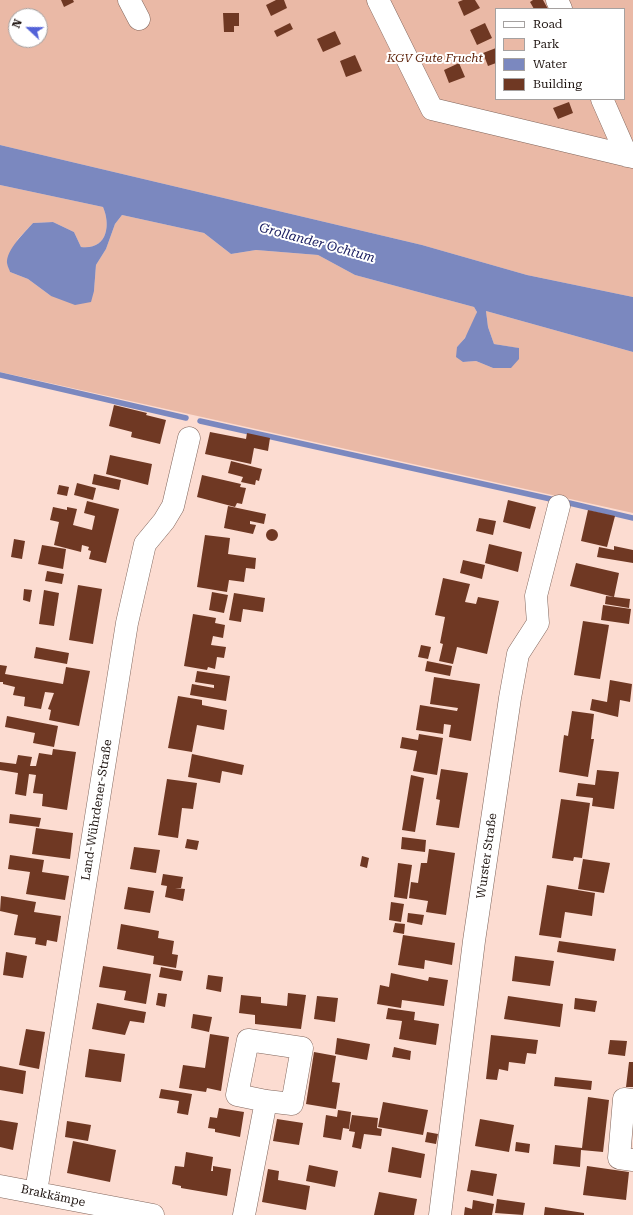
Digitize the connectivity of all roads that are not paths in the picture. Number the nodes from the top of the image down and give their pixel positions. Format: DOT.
graph roads {
  1 [pos="129,0"];
  2 [pos="378,0"];
  3 [pos="139,20"];
  4 [pos="602,100"];
  5 [pos="630,156"];
  6 [pos="189,438"];
  7 [pos="559,506"];
  8 [pos="633,1100"];
  9 [pos="266,1101"];
  10 [pos="633,1160"];
  11 [pos="0,1186"];
  12 [pos="36,1192"];
  13 [pos="99,1211"];
  14 [pos="153,1215"];
  15 [pos="244,1215"];
  16 [pos="440,1215"];
  1 -- 3 [label="street"];
  2 -- 5 [label="street"];
  4 -- 5 [label="street"];
  6 -- 12 [label="street, Land-Wührdener-Straße"];
  7 -- 16 [label="street, Wurster Straße"];
  8 -- 10 [label="street"];
  9 -- 15 [label="street"];
  11 -- 12 [label="street, Brakkämpe"];
  12 -- 13 [label="street, Brakkämpe"];
  13 -- 14 [label="street, Brakkämpe"];
}
